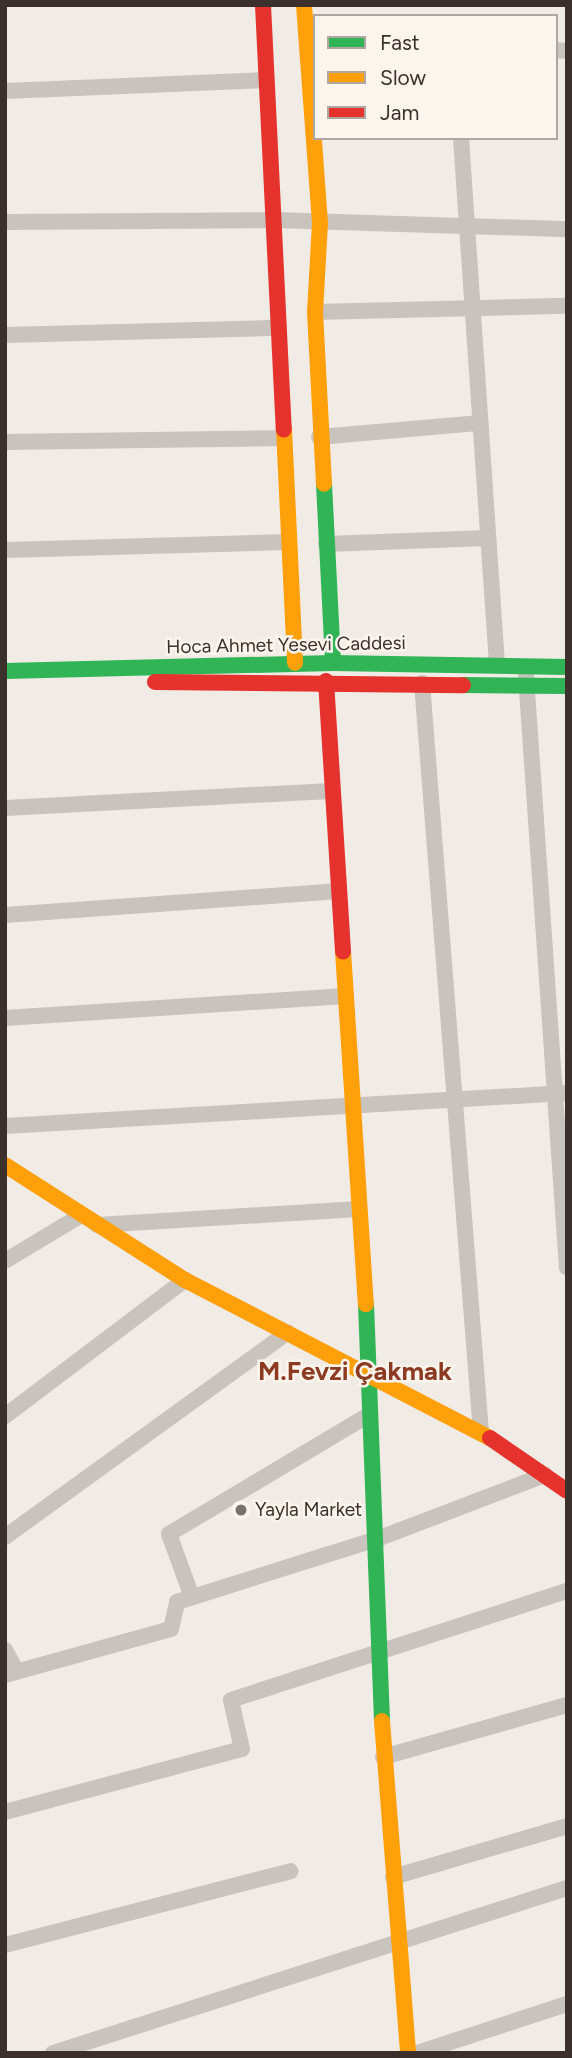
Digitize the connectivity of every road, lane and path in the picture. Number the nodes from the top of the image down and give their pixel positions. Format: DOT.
graph roads {
  1 [pos="263,5"];
  2 [pos="304,5"];
  3 [pos="310,28"];
  4 [pos="267,80"];
  5 [pos="313,86"];
  6 [pos="5,91"];
  7 [pos="316,140"];
  8 [pos="461,140"];
  9 [pos="274,220"];
  10 [pos="5,222"];
  11 [pos="320,223"];
  12 [pos="567,229"];
  13 [pos="470,230"];
  14 [pos="567,306"];
  15 [pos="470,308"];
  16 [pos="315,312"];
  17 [pos="279,328"];
  18 [pos="5,335"];
  19 [pos="480,423"];
  20 [pos="319,437"];
  21 [pos="284,438"];
  22 [pos="5,442"];
  23 [pos="488,538"];
  24 [pos="289,542"];
  25 [pos="326,544"];
  26 [pos="5,550"];
  27 [pos="295,663"];
  28 [pos="333,663"];
  29 [pos="497,665"];
  30 [pos="525,667"];
  31 [pos="567,667"];
  32 [pos="5,671"];
  33 [pos="326,681"];
  34 [pos="422,683"];
  35 [pos="5,684"];
  36 [pos="527,685"];
  37 [pos="567,686"];
  38 [pos="332,791"];
  39 [pos="5,808"];
  40 [pos="339,891"];
  41 [pos="5,915"];
  42 [pos="346,996"];
  43 [pos="5,1018"];
  44 [pos="561,1094"];
  45 [pos="453,1100"];
  46 [pos="354,1110"];
  47 [pos="5,1126"];
  48 [pos="5,1165"];
  49 [pos="359,1209"];
  50 [pos="80,1216"];
  51 [pos="95,1225"];
  52 [pos="5,1261"];
  53 [pos="567,1268"];
  54 [pos="185,1280"];
  55 [pos="288,1332"];
  56 [pos="370,1373"];
  57 [pos="369,1415"];
  58 [pos="5,1416"];
  59 [pos="481,1432"];
  60 [pos="545,1475"];
  61 [pos="567,1491"];
  62 [pos="5,1538"];
  63 [pos="377,1539"];
  64 [pos="567,1591"];
  65 [pos="192,1597"];
  66 [pos="383,1649"];
  67 [pos="5,1650"];
  68 [pos="11,1674"];
  69 [pos="567,1705"];
  70 [pos="383,1757"];
  71 [pos="5,1812"];
  72 [pos="567,1826"];
  73 [pos="291,1871"];
  74 [pos="393,1877"];
  75 [pos="567,1888"];
  76 [pos="399,1939"];
  77 [pos="5,1945"];
  78 [pos="567,2004"];
  79 [pos="62,2051"];
  80 [pos="408,2053"];
  81 [pos="417,2053"];
  1 -- 4 [label="street"];
  2 -- 3 [label="street"];
  3 -- 5 [label="street"];
  4 -- 6 [label="street"];
  4 -- 9 [label="street"];
  7 -- 11 [label="street"];
  8 -- 13 [label="street"];
  9 -- 10 [label="street"];
  9 -- 11 [label="street"];
  9 -- 17 [label="street"];
  11 -- 13 [label="street"];
  11 -- 16 [label="street"];
  12 -- 13 [label="street"];
  13 -- 15 [label="street"];
  14 -- 15 [label="street"];
  15 -- 16 [label="street"];
  15 -- 19 [label="street"];
  16 -- 20 [label="street"];
  17 -- 18 [label="street"];
  17 -- 21 [label="street"];
  19 -- 20 [label="street"];
  19 -- 23 [label="street"];
  20 -- 25 [label="street"];
  21 -- 22 [label="street"];
  21 -- 24 [label="street"];
  23 -- 25 [label="street"];
  23 -- 29 [label="street"];
  24 -- 26 [label="street"];
  24 -- 27 [label="street"];
  25 -- 28 [label="street"];
  27 -- 28 [label="street, Hoca Ahmet Yesevi Caddesi"];
  27 -- 32 [label="street, Hoca Ahmet Yesevi Caddesi"];
  28 -- 29 [label="street, Hoca Ahmet Yesevi Caddesi"];
  29 -- 30 [label="street, Hoca Ahmet Yesevi Caddesi"];
  30 -- 31 [label="street, Hoca Ahmet Yesevi Caddesi"];
  30 -- 36 [label="street"];
  33 -- 34 [label="street, Hoca Ahmet Yesevi Caddesi"];
  33 -- 35 [label="street, Hoca Ahmet Yesevi Caddesi"];
  33 -- 38 [label="street"];
  34 -- 36 [label="street, Hoca Ahmet Yesevi Caddesi"];
  34 -- 45 [label="street"];
  36 -- 37 [label="street, Hoca Ahmet Yesevi Caddesi"];
  36 -- 44 [label="street"];
  38 -- 39 [label="street"];
  38 -- 40 [label="street"];
  40 -- 41 [label="street"];
  40 -- 42 [label="street"];
  42 -- 43 [label="street"];
  42 -- 46 [label="street"];
  44 -- 45 [label="street"];
  44 -- 53 [label="street"];
  45 -- 46 [label="street"];
  45 -- 59 [label="street"];
  46 -- 47 [label="street"];
  46 -- 49 [label="street"];
  48 -- 50 [label="street"];
  49 -- 51 [label="street"];
  49 -- 56 [label="street"];
  50 -- 51 [label="street"];
  50 -- 52 [label="street"];
  51 -- 54 [label="street"];
  54 -- 55 [label="street"];
  54 -- 58 [label="street"];
  55 -- 56 [label="street"];
  55 -- 62 [label="street"];
  56 -- 57 [label="street"];
  56 -- 59 [label="street"];
  57 -- 63 [label="street"];
  57 -- 65 [label="street"];
  59 -- 60 [label="street"];
  60 -- 61 [label="street"];
  60 -- 63 [label="street"];
  63 -- 65 [label="street"];
  63 -- 66 [label="street"];
  64 -- 66 [label="street"];
  65 -- 68 [label="street"];
  66 -- 70 [label="street"];
  66 -- 71 [label="street"];
  67 -- 68 [label="street"];
  69 -- 70 [label="street"];
  70 -- 74 [label="street"];
  72 -- 74 [label="street"];
  73 -- 77 [label="street"];
  74 -- 76 [label="street"];
  75 -- 76 [label="street"];
  76 -- 79 [label="street"];
  76 -- 80 [label="street"];
  78 -- 81 [label="street"];
}
